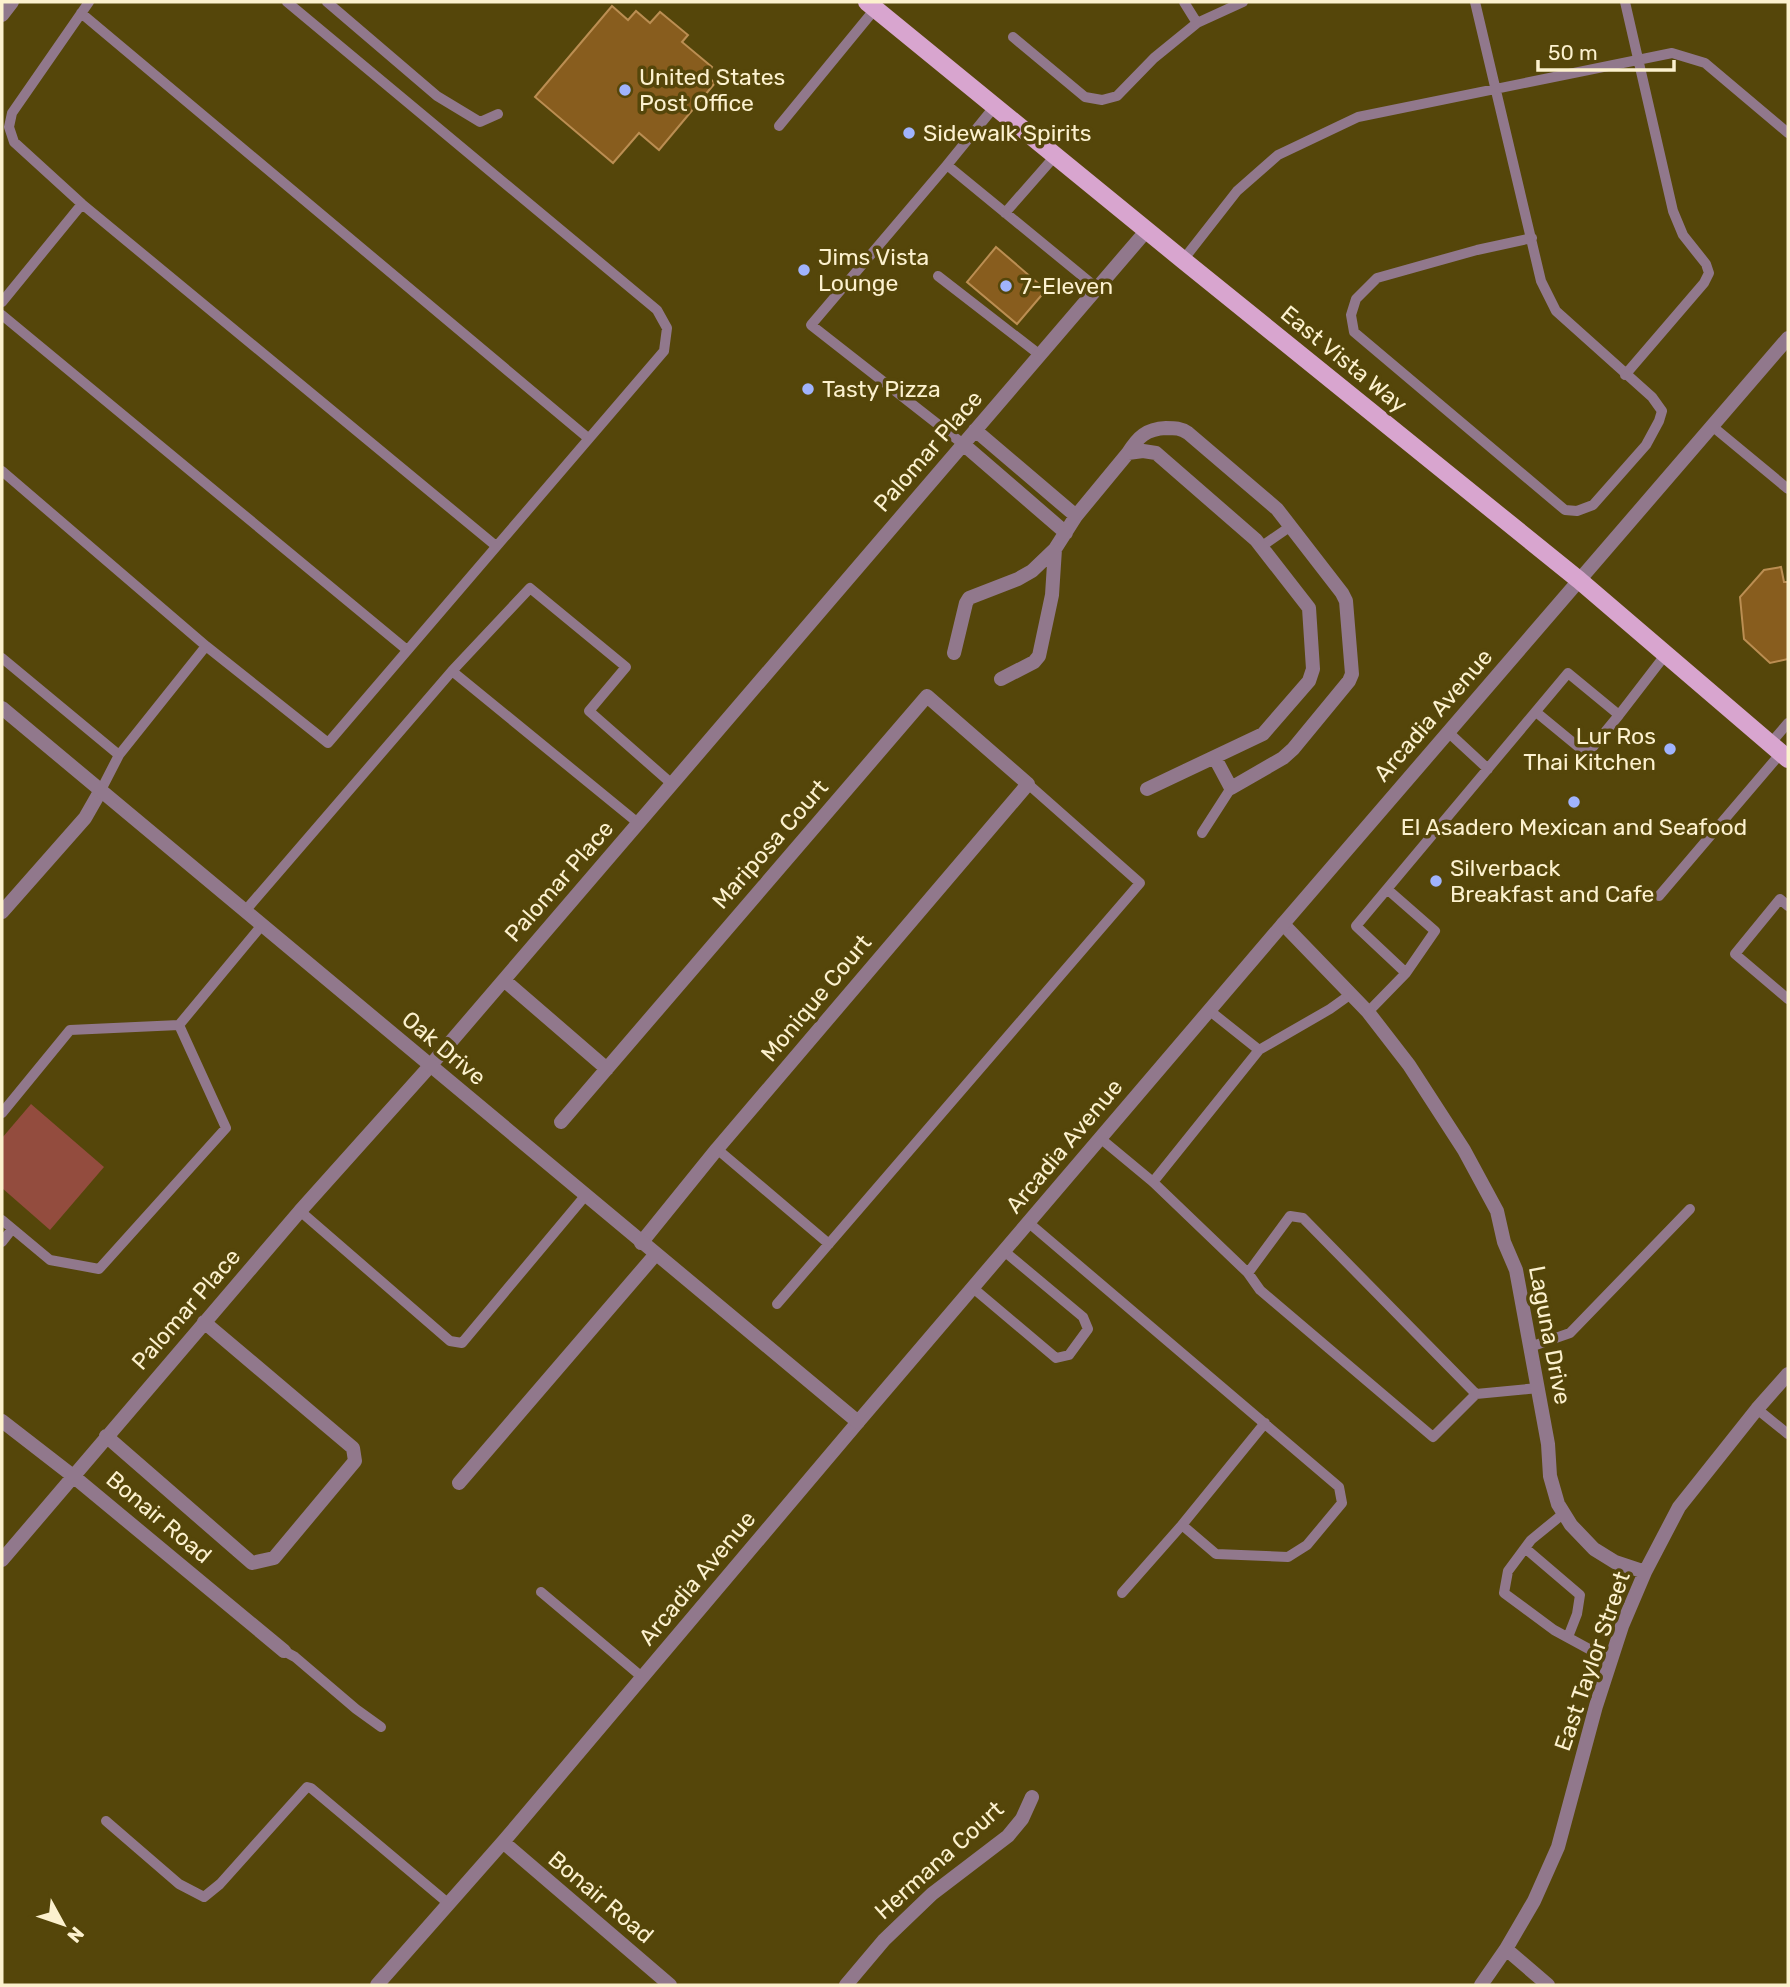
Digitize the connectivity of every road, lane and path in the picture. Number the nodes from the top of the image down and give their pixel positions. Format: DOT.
graph roads {
  1 [pos="12,2"];
  2 [pos="89,2"];
  3 [pos="287,2"];
  4 [pos="327,2"];
  5 [pos="1184,2"];
  6 [pos="1243,2"];
  7 [pos="1475,2"];
  8 [pos="1625,2"];
  9 [pos="871,5"];
  10 [pos="81,13"];
  11 [pos="2,15"];
  12 [pos="1197,23"];
  13 [pos="1013,37"];
  14 [pos="1637,59"];
  15 [pos="1496,88"];
  16 [pos="995,106"];
  17 [pos="498,114"];
  18 [pos="779,125"];
  19 [pos="1788,132"];
  20 [pos="1055,156"];
  21 [pos="947,165"];
  22 [pos="82,204"];
  23 [pos="1005,214"];
  24 [pos="1147,230"];
  25 [pos="1532,237"];
  26 [pos="1182,260"];
  27 [pos="938,276"];
  28 [pos="1097,288"];
  29 [pos="2,302"];
  30 [pos="2,315"];
  31 [pos="1788,338"];
  32 [pos="1040,355"];
  33 [pos="1625,375"];
  34 [pos="1712,426"];
  35 [pos="975,430"];
  36 [pos="588,438"];
  37 [pos="963,444"];
  38 [pos="1128,453"];
  39 [pos="2,471"];
  40 [pos="1788,489"];
  41 [pos="1076,516"];
  42 [pos="1291,526"];
  43 [pos="1066,533"];
  44 [pos="496,546"];
  45 [pos="1262,546"];
  46 [pos="1055,549"];
  47 [pos="1579,580"];
  48 [pos="206,646"];
  49 [pos="407,650"];
  50 [pos="954,653"];
  51 [pos="1666,654"];
  52 [pos="2,658"];
  53 [pos="452,671"];
  54 [pos="1001,679"];
  55 [pos="2,708"];
  56 [pos="1536,712"];
  57 [pos="1619,715"];
  58 [pos="1788,723"];
  59 [pos="1448,732"];
  60 [pos="1780,752"];
  61 [pos="119,755"];
  62 [pos="1214,758"];
  63 [pos="1488,769"];
  64 [pos="672,784"];
  65 [pos="1028,784"];
  66 [pos="1231,788"];
  67 [pos="1147,789"];
  68 [pos="101,790"];
  69 [pos="638,823"];
  70 [pos="1202,833"];
  71 [pos="1387,889"];
  72 [pos="1659,896"];
  73 [pos="1787,902"];
  74 [pos="245,911"];
  75 [pos="2,912"];
  76 [pos="1283,924"];
  77 [pos="262,925"];
  78 [pos="1406,972"];
  79 [pos="504,980"];
  80 [pos="1351,994"];
  81 [pos="1788,999"];
  82 [pos="1210,1011"];
  83 [pos="1368,1012"];
  84 [pos="179,1025"];
  85 [pos="1259,1050"];
  86 [pos="430,1066"];
  87 [pos="607,1069"];
  88 [pos="2,1113"];
  89 [pos="561,1122"];
  90 [pos="1100,1138"];
  91 [pos="717,1149"];
  92 [pos="1153,1182"];
  93 [pos="585,1196"];
  94 [pos="1690,1209"];
  95 [pos="300,1211"];
  96 [pos="2,1220"];
  97 [pos="1029,1223"];
  98 [pos="12,1229"];
  99 [pos="2,1242"];
  100 [pos="641,1243"];
  101 [pos="829,1244"];
  102 [pos="1004,1251"];
  103 [pos="655,1255"];
  104 [pos="1248,1273"];
  105 [pos="973,1288"];
  106 [pos="777,1304"];
  107 [pos="204,1322"];
  108 [pos="1530,1348"];
  109 [pos="1788,1374"];
  110 [pos="1538,1388"];
  111 [pos="1476,1394"];
  112 [pos="1757,1409"];
  113 [pos="858,1422"];
  114 [pos="1265,1423"];
  115 [pos="4,1426"];
  116 [pos="1788,1434"];
  117 [pos="106,1436"];
  118 [pos="73,1476"];
  119 [pos="459,1483"];
  120 [pos="1564,1513"];
  121 [pos="1182,1525"];
  122 [pos="1525,1548"];
  123 [pos="2,1560"];
  124 [pos="1645,1572"];
  125 [pos="541,1592"];
  126 [pos="1122,1593"];
  127 [pos="1568,1637"];
  128 [pos="284,1651"];
  129 [pos="1611,1661"];
  130 [pos="642,1677"];
  131 [pos="381,1727"];
  132 [pos="1032,1797"];
  133 [pos="106,1821"];
  134 [pos="503,1842"];
  135 [pos="449,1904"];
  136 [pos="1506,1948"];
  137 [pos="377,1985"];
  138 [pos="670,1985"];
  139 [pos="846,1985"];
  140 [pos="1481,1985"];
  141 [pos="1548,1985"];
  1 -- 11 [label="street"];
  2 -- 10 [label="lane"];
  3 -- 36 [label="lane"];
  4 -- 17 [label="lane"];
  5 -- 12 [label="lane"];
  6 -- 12 [label="lane"];
  7 -- 15 [label="lane"];
  8 -- 14 [label="lane"];
  9 -- 16 [label="main road, East Vista Way"];
  9 -- 18 [label="lane"];
  10 -- 22 [label="lane"];
  10 -- 36 [label="lane"];
  12 -- 13 [label="lane"];
  14 -- 15 [label="lane"];
  14 -- 19 [label="lane"];
  14 -- 33 [label="lane"];
  15 -- 25 [label="lane"];
  15 -- 26 [label="lane"];
  16 -- 20 [label="main road, East Vista Way"];
  16 -- 21 [label="lane"];
  20 -- 23 [label="lane"];
  20 -- 24 [label="main road, East Vista Way"];
  21 -- 23 [label="lane"];
  21 -- 37 [label="lane"];
  22 -- 29 [label="lane"];
  22 -- 44 [label="lane"];
  23 -- 28 [label="lane"];
  24 -- 26 [label="main road, East Vista Way"];
  24 -- 28 [label="street, Palomar Place"];
  25 -- 33 [label="lane"];
  25 -- 33 [label="lane"];
  26 -- 47 [label="main road, East Vista Way"];
  27 -- 32 [label="lane"];
  28 -- 32 [label="street, Palomar Place"];
  30 -- 49 [label="lane"];
  31 -- 34 [label="street, Arcadia Avenue"];
  32 -- 35 [label="street, Palomar Place"];
  34 -- 40 [label="lane"];
  34 -- 47 [label="street, Arcadia Avenue"];
  35 -- 37 [label="street, Palomar Place"];
  35 -- 41 [label="street"];
  36 -- 44 [label="lane"];
  37 -- 43 [label="street"];
  37 -- 64 [label="street, Palomar Place"];
  38 -- 41 [label="street"];
  38 -- 42 [label="street"];
  38 -- 45 [label="street"];
  39 -- 48 [label="lane"];
  41 -- 43 [label="street"];
  42 -- 45 [label="lane"];
  42 -- 66 [label="street"];
  43 -- 46 [label="street"];
  44 -- 49 [label="lane"];
  45 -- 62 [label="street"];
  46 -- 50 [label="street"];
  46 -- 54 [label="street"];
  47 -- 51 [label="main road, East Vista Way"];
  47 -- 59 [label="street, Arcadia Avenue"];
  48 -- 49 [label="lane"];
  48 -- 61 [label="lane"];
  51 -- 57 [label="lane"];
  51 -- 60 [label="main road, East Vista Way"];
  52 -- 61 [label="lane"];
  53 -- 64 [label="lane"];
  53 -- 69 [label="lane"];
  53 -- 74 [label="lane"];
  55 -- 68 [label="street, Oak Drive"];
  56 -- 57 [label="lane"];
  56 -- 57 [label="lane"];
  56 -- 63 [label="lane"];
  58 -- 60 [label="lane"];
  59 -- 63 [label="lane"];
  59 -- 76 [label="street, Arcadia Avenue"];
  60 -- 72 [label="lane"];
  61 -- 68 [label="lane"];
  62 -- 66 [label="street"];
  62 -- 67 [label="street"];
  63 -- 71 [label="lane"];
  64 -- 69 [label="street, Palomar Place"];
  65 -- 87 [label="street, Mariposa Court"];
  65 -- 91 [label="street, Monique Court"];
  65 -- 101 [label="lane"];
  66 -- 70 [label="lane"];
  68 -- 74 [label="street, Oak Drive"];
  68 -- 75 [label="street"];
  69 -- 79 [label="street, Palomar Place"];
  71 -- 78 [label="lane"];
  71 -- 78 [label="lane"];
  73 -- 81 [label="lane"];
  74 -- 77 [label="street, Oak Drive"];
  76 -- 80 [label="street, Laguna Drive"];
  76 -- 82 [label="street, Arcadia Avenue"];
  77 -- 84 [label="lane"];
  77 -- 86 [label="street, Oak Drive"];
  78 -- 83 [label="lane"];
  79 -- 86 [label="street, Palomar Place"];
  79 -- 87 [label="street"];
  80 -- 83 [label="street, Laguna Drive"];
  80 -- 85 [label="lane"];
  82 -- 85 [label="lane"];
  82 -- 90 [label="street, Arcadia Avenue"];
  83 -- 108 [label="street, Laguna Drive"];
  84 -- 88 [label="lane"];
  84 -- 98 [label="lane"];
  85 -- 92 [label="lane"];
  86 -- 93 [label="street, Oak Drive"];
  86 -- 95 [label="street, Palomar Place"];
  87 -- 89 [label="street, Mariposa Court"];
  90 -- 92 [label="lane"];
  90 -- 97 [label="street, Arcadia Avenue"];
  91 -- 100 [label="street, Monique Court"];
  91 -- 101 [label="lane"];
  92 -- 104 [label="lane"];
  93 -- 95 [label="lane"];
  93 -- 100 [label="street, Oak Drive"];
  94 -- 108 [label="lane"];
  95 -- 107 [label="street, Palomar Place"];
  96 -- 98 [label="lane"];
  97 -- 102 [label="street, Arcadia Avenue"];
  97 -- 114 [label="lane"];
  98 -- 99 [label="lane"];
  100 -- 103 [label="street, Oak Drive"];
  101 -- 106 [label="lane"];
  102 -- 105 [label="street, Arcadia Avenue"];
  102 -- 105 [label="lane"];
  103 -- 113 [label="street, Oak Drive"];
  103 -- 119 [label="street"];
  104 -- 111 [label="lane"];
  104 -- 111 [label="lane"];
  105 -- 113 [label="street, Arcadia Avenue"];
  107 -- 117 [label="street, Palomar Place"];
  107 -- 117 [label="street"];
  108 -- 110 [label="street, Laguna Drive"];
  109 -- 112 [label="street, East Taylor Street"];
  110 -- 111 [label="lane"];
  110 -- 120 [label="street, Laguna Drive"];
  112 -- 116 [label="lane"];
  112 -- 124 [label="street, East Taylor Street"];
  113 -- 130 [label="street, Arcadia Avenue"];
  114 -- 121 [label="lane"];
  114 -- 121 [label="lane"];
  115 -- 118 [label="street, Bonair Road"];
  117 -- 118 [label="street, Palomar Place"];
  118 -- 123 [label="street, Palomar Place"];
  118 -- 128 [label="street, Bonair Road"];
  120 -- 122 [label="lane"];
  120 -- 124 [label="street, Laguna Drive"];
  121 -- 126 [label="lane"];
  122 -- 127 [label="lane"];
  122 -- 127 [label="lane"];
  124 -- 129 [label="street, East Taylor Street"];
  125 -- 130 [label="lane"];
  127 -- 129 [label="lane"];
  128 -- 131 [label="lane"];
  129 -- 136 [label="street, East Taylor Street"];
  130 -- 134 [label="street, Arcadia Avenue"];
  132 -- 139 [label="street, Hermana Court"];
  133 -- 135 [label="lane"];
  134 -- 135 [label="street, Arcadia Avenue"];
  134 -- 138 [label="street, Bonair Road"];
  135 -- 137 [label="street, Arcadia Avenue"];
  136 -- 140 [label="street, East Taylor Street"];
  136 -- 141 [label="street"];
}
